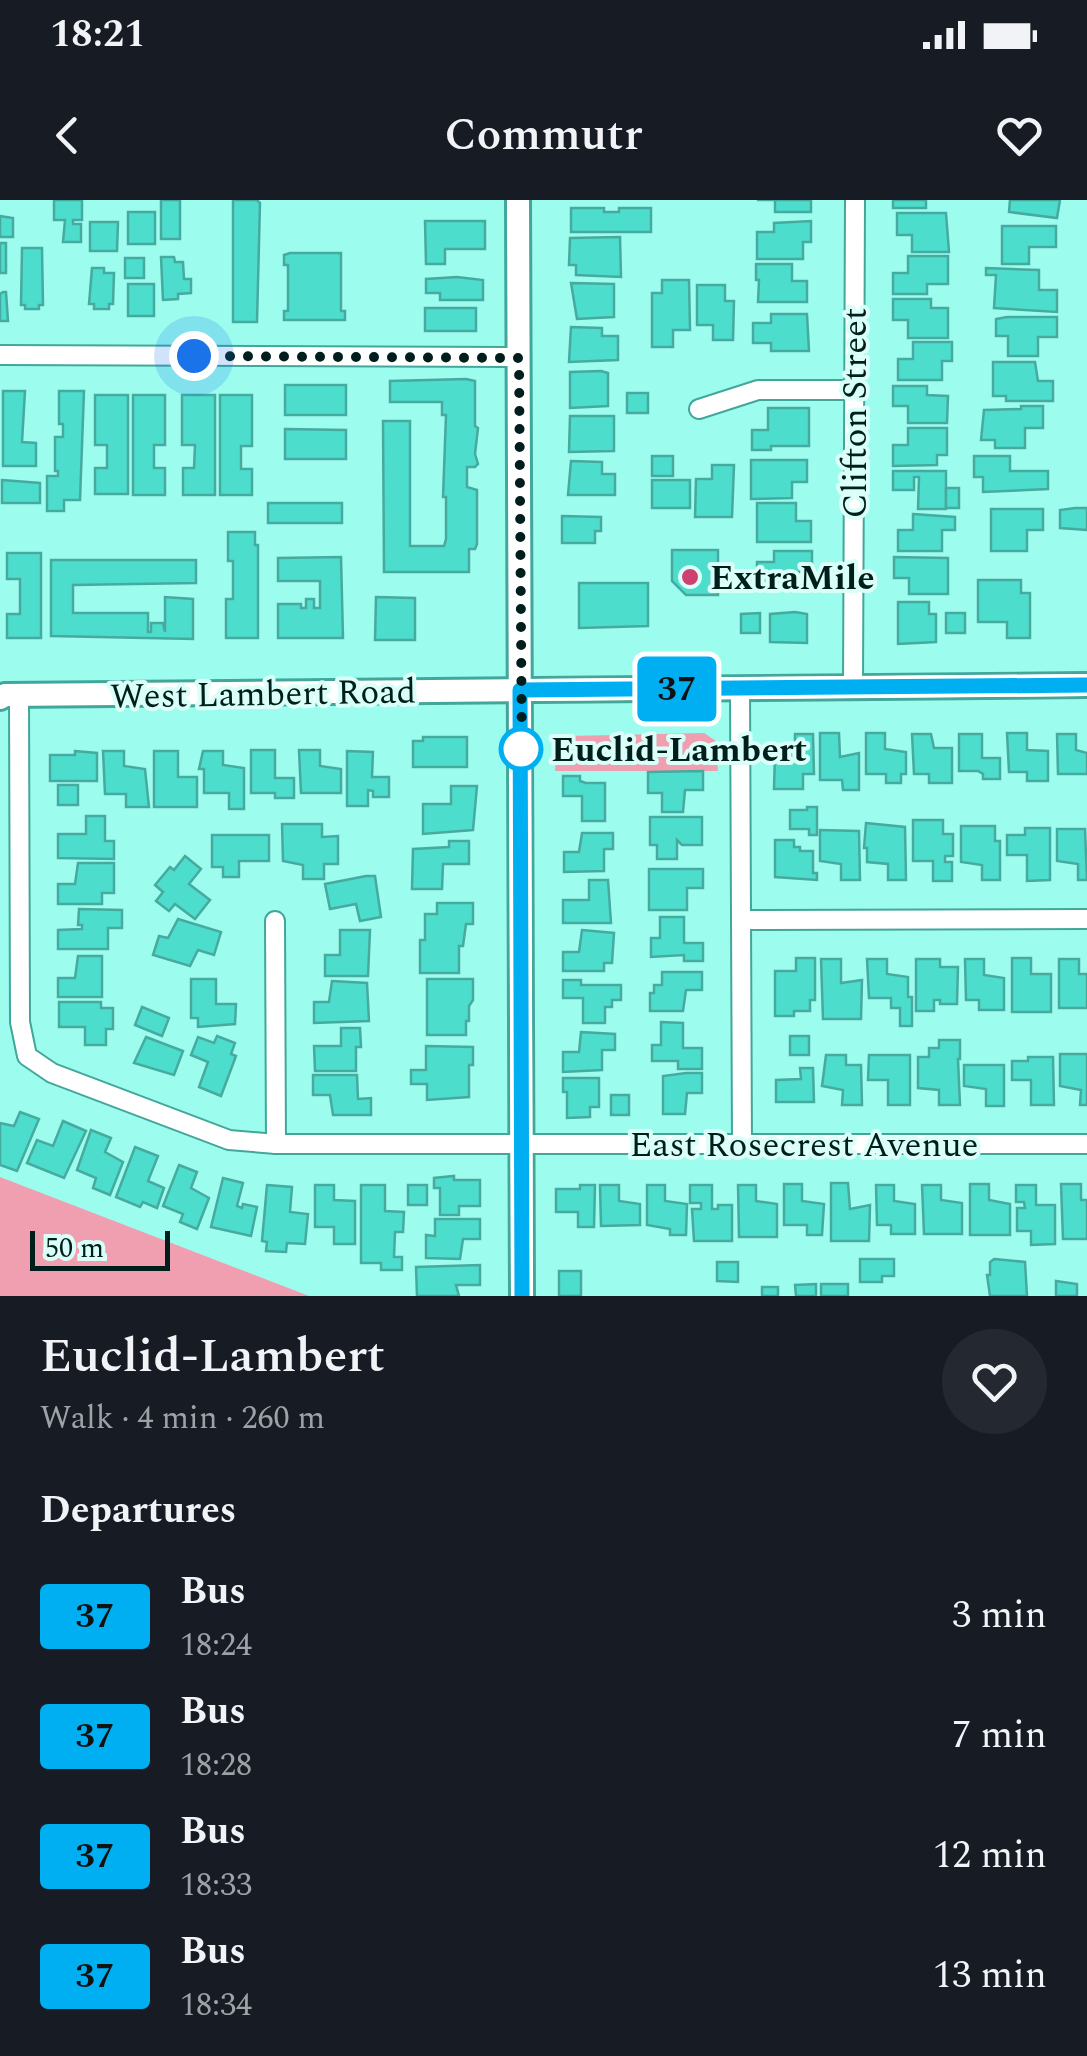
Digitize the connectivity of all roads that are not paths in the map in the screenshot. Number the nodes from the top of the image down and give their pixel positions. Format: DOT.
graph roads {
  1 [pos="518,200"];
  2 [pos="855,200"];
  3 [pos="0,355"];
  4 [pos="519,358"];
  5 [pos="854,390"];
  6 [pos="699,409"];
  7 [pos="1087,685"];
  8 [pos="854,686"];
  9 [pos="740,688"];
  10 [pos="520,690"];
  11 [pos="6,695"];
  12 [pos="1087,919"];
  13 [pos="741,920"];
  14 [pos="275,921"];
  15 [pos="276,1144"];
  16 [pos="522,1144"];
  17 [pos="742,1144"];
  18 [pos="1087,1144"];
  19 [pos="522,1296"];
  1 -- 4 [label="main road"];
  2 -- 5 [label="street, Clifton Street"];
  3 -- 4 [label="street"];
  4 -- 10 [label="main road"];
  5 -- 6 [label="street"];
  5 -- 8 [label="street, Clifton Street"];
  7 -- 8 [label="main road, West Lambert Road"];
  8 -- 9 [label="main road, West Lambert Road"];
  9 -- 10 [label="main road, West Lambert Road"];
  9 -- 13 [label="street"];
  10 -- 11 [label="main road, West Lambert Road"];
  10 -- 16 [label="main road"];
  11 -- 15 [label="street, East Rosecrest Avenue"];
  12 -- 13 [label="street"];
  13 -- 17 [label="street"];
  14 -- 15 [label="street"];
  15 -- 16 [label="street, East Rosecrest Avenue"];
  16 -- 17 [label="street, East Rosecrest Avenue"];
  16 -- 19 [label="main road"];
  17 -- 18 [label="street, East Rosecrest Avenue"];
}
